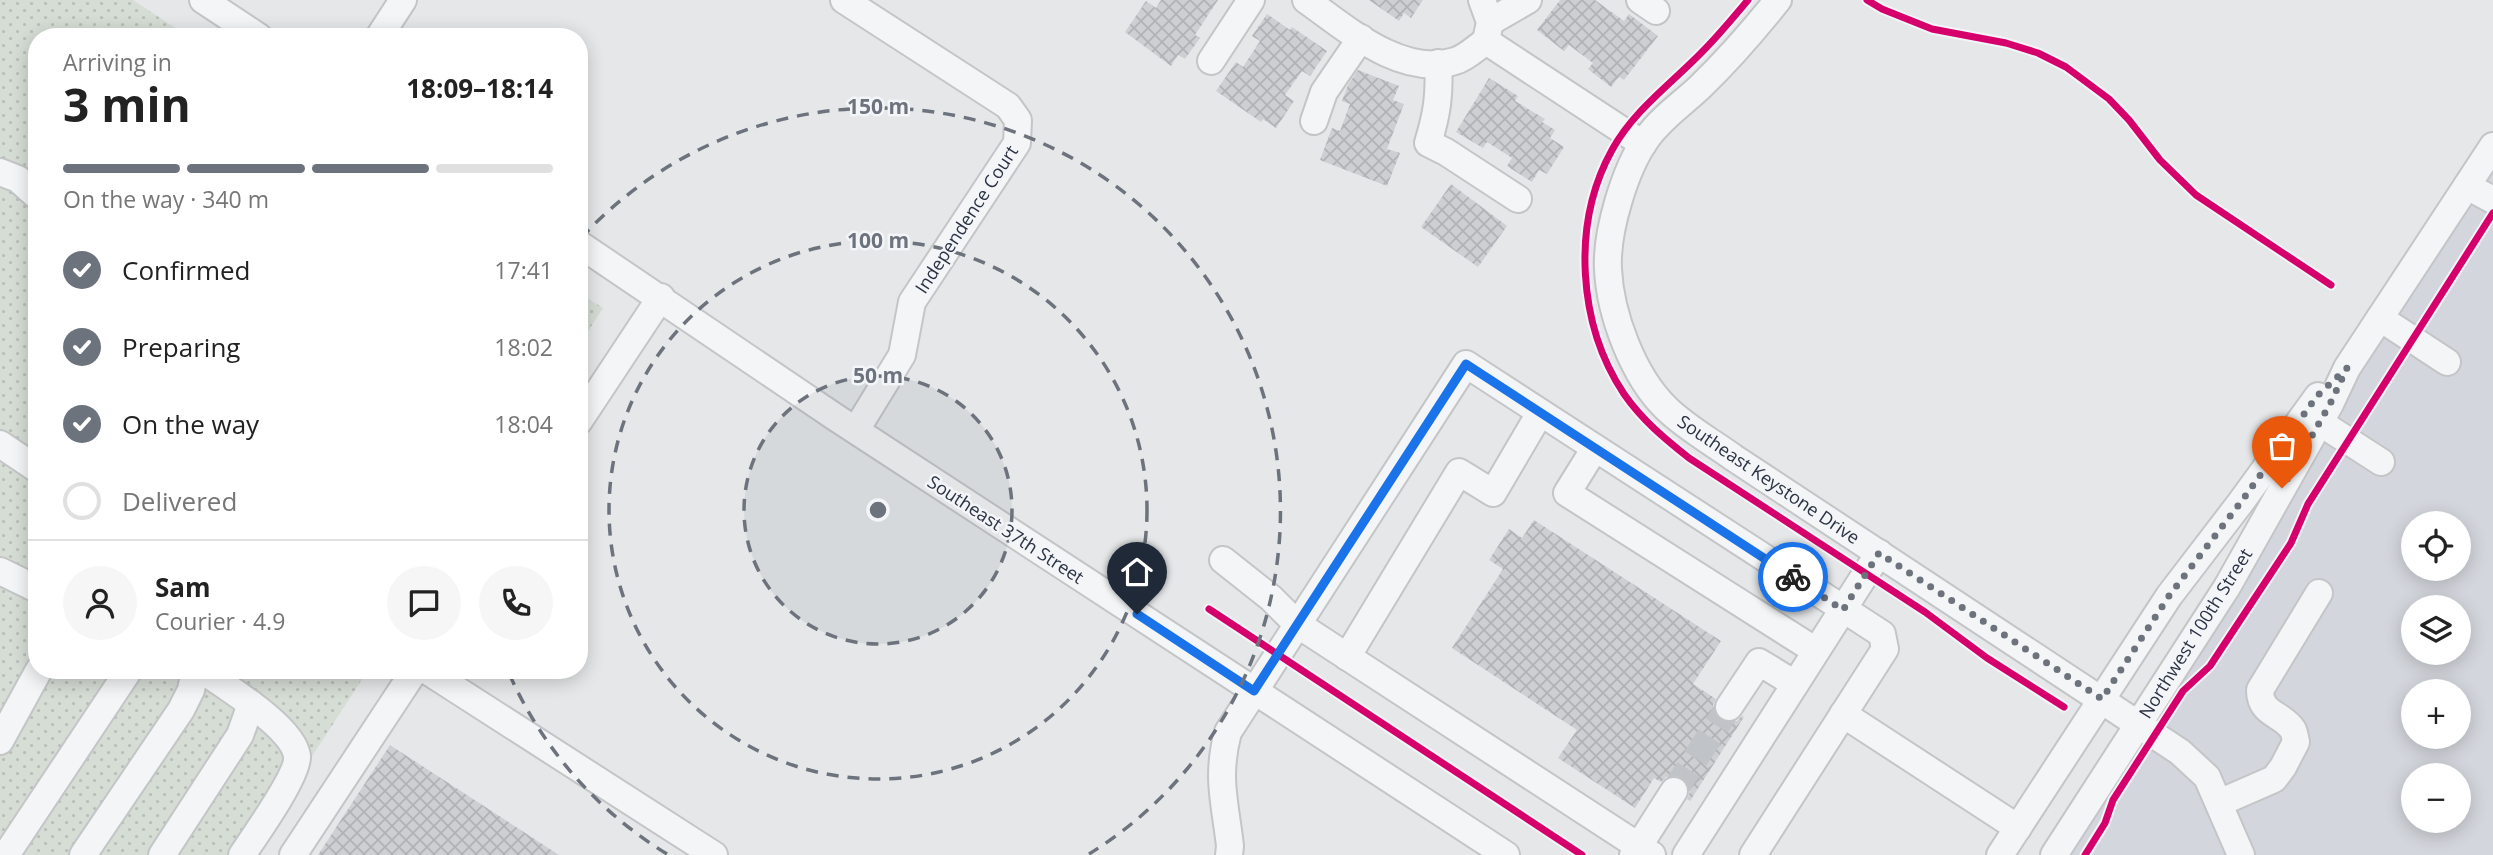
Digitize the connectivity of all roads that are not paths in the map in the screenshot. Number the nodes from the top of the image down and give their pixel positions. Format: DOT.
graph roads {
  1 [pos="203,0"];
  2 [pos="403,0"];
  3 [pos="845,0"];
  4 [pos="1251,0"];
  5 [pos="1306,0"];
  6 [pos="1528,0"];
  7 [pos="1778,0"];
  8 [pos="1486,21"];
  9 [pos="245,28"];
  10 [pos="385,28"];
  11 [pos="1361,37"];
  12 [pos="1211,61"];
  13 [pos="1438,63"];
  14 [pos="1314,121"];
  15 [pos="1643,144"];
  16 [pos="2493,146"];
  17 [pos="0,172"];
  18 [pos="2467,186"];
  19 [pos="28,188"];
  20 [pos="1518,199"];
  21 [pos="2493,200"];
  22 [pos="588,250"];
  23 [pos="661,297"];
  24 [pos="2380,318"];
  25 [pos="2447,362"];
  26 [pos="2347,368"];
  27 [pos="588,407"];
  28 [pos="1540,413"];
  29 [pos="2319,422"];
  30 [pos="856,430"];
  31 [pos="0,444"];
  32 [pos="1595,448"];
  33 [pos="2381,462"];
  34 [pos="28,463"];
  35 [pos="1879,553"];
  36 [pos="1223,560"];
  37 [pos="0,570"];
  38 [pos="28,584"];
  39 [pos="2319,593"];
  40 [pos="1843,610"];
  41 [pos="1297,624"];
  42 [pos="1816,651"];
  43 [pos="1348,657"];
  44 [pos="34,679"];
  45 [pos="123,679"];
  46 [pos="193,679"];
  47 [pos="215,679"];
  48 [pos="409,679"];
  49 [pos="440,679"];
  50 [pos="1796,684"];
  51 [pos="1254,691"];
  52 [pos="2102,699"];
  53 [pos="251,705"];
  54 [pos="1728,707"];
  55 [pos="1843,714"];
  56 [pos="2139,724"];
  57 [pos="0,741"];
  58 [pos="1674,790"];
  59 [pos="2219,803"];
  60 [pos="2018,828"];
  61 [pos="10,849"];
  62 [pos="1641,852"];
  63 [pos="83,855"];
  64 [pos="162,855"];
  65 [pos="242,855"];
  66 [pos="293,855"];
  67 [pos="714,855"];
  68 [pos="1229,855"];
  69 [pos="1506,855"];
  70 [pos="1686,855"];
  71 [pos="1753,855"];
  72 [pos="2000,855"];
  73 [pos="2054,855"];
  74 [pos="2241,855"];
  1 -- 9 [label="street"];
  2 -- 10 [label="street"];
  3 -- 30 [label="street, Independence Court"];
  4 -- 12 [label="street"];
  5 -- 11 [label="street"];
  6 -- 8 [label="street"];
  7 -- 15 [label="street, Southeast Keystone Drive"];
  8 -- 13 [label="street"];
  8 -- 15 [label="street"];
  11 -- 13 [label="street"];
  11 -- 14 [label="street"];
  13 -- 20 [label="street"];
  15 -- 35 [label="street, Southeast Keystone Drive"];
  16 -- 18 [label="street, Northwest 100th Street"];
  17 -- 19 [label="street"];
  18 -- 21 [label="street"];
  18 -- 24 [label="street, Northwest 100th Street"];
  22 -- 23 [label="street, Southeast 37th Street"];
  23 -- 27 [label="street"];
  23 -- 30 [label="street, Southeast 37th Street"];
  24 -- 25 [label="street"];
  24 -- 26 [label="street, Northwest 100th Street"];
  26 -- 29 [label="street, Northwest 100th Street"];
  26 -- 52 [label="street, Northwest 100th Street"];
  28 -- 32 [label="street"];
  28 -- 41 [label="street"];
  28 -- 43 [label="street"];
  29 -- 33 [label="street"];
  29 -- 56 [label="street, Northwest 100th Street"];
  30 -- 51 [label="street, Southeast 37th Street"];
  31 -- 34 [label="street"];
  32 -- 40 [label="street"];
  32 -- 42 [label="street"];
  35 -- 40 [label="street"];
  35 -- 52 [label="street, Southeast Keystone Drive"];
  36 -- 41 [label="street"];
  37 -- 38 [label="street"];
  39 -- 59 [label="street"];
  40 -- 42 [label="street"];
  40 -- 55 [label="street"];
  41 -- 43 [label="street"];
  41 -- 51 [label="street"];
  42 -- 50 [label="street"];
  43 -- 62 [label="street"];
  44 -- 57 [label="street"];
  45 -- 61 [label="street"];
  46 -- 63 [label="street"];
  47 -- 53 [label="street"];
  48 -- 66 [label="street"];
  49 -- 67 [label="street"];
  50 -- 54 [label="street"];
  50 -- 70 [label="street"];
  51 -- 68 [label="street"];
  51 -- 69 [label="street, Southeast 37th Street"];
  52 -- 56 [label="street, Southeast Keystone Drive"];
  52 -- 60 [label="street, Northwest 100th Street"];
  53 -- 64 [label="street"];
  53 -- 65 [label="street"];
  55 -- 60 [label="street"];
  55 -- 71 [label="street"];
  56 -- 59 [label="street, Southeast Keystone Drive"];
  56 -- 73 [label="street, Northwest 100th Street"];
  58 -- 62 [label="street"];
  59 -- 74 [label="street, Southeast Keystone Drive"];
  60 -- 72 [label="street, Northwest 100th Street"];
}
